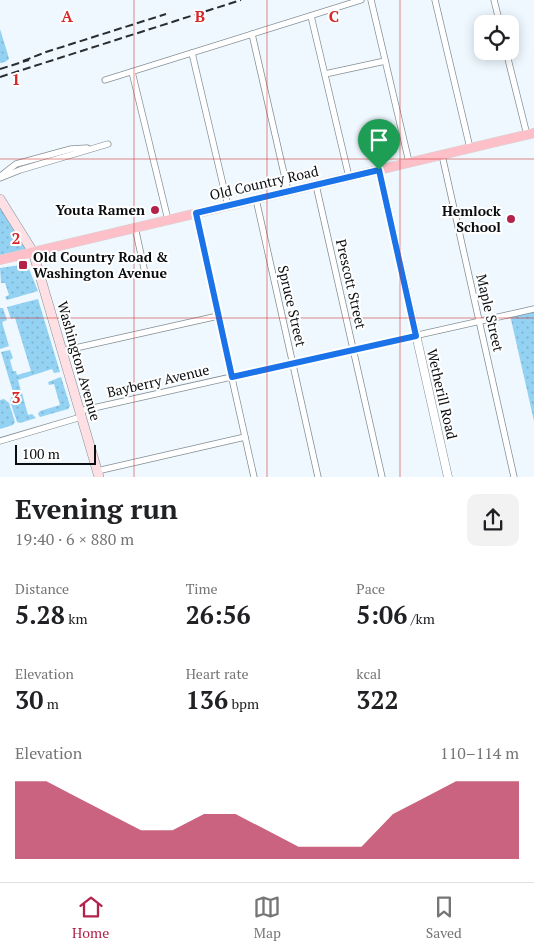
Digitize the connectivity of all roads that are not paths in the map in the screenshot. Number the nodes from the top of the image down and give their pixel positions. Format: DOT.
graph roads {
  1 [pos="361,0"];
  2 [pos="371,0"];
  3 [pos="435,0"];
  4 [pos="494,0"];
  5 [pos="498,15"];
  6 [pos="311,16"];
  7 [pos="252,34"];
  8 [pos="192,53"];
  9 [pos="509,60"];
  10 [pos="385,61"];
  11 [pos="132,72"];
  12 [pos="325,74"];
  13 [pos="105,80"];
  14 [pos="530,134"];
  15 [pos="108,144"];
  16 [pos="470,148"];
  17 [pos="442,155"];
  18 [pos="410,162"];
  19 [pos="379,170"];
  20 [pos="349,177"];
  21 [pos="0,178"];
  22 [pos="316,185"];
  23 [pos="288,191"];
  24 [pos="0,199"];
  25 [pos="256,199"];
  26 [pos="228,206"];
  27 [pos="196,213"];
  28 [pos="168,220"];
  29 [pos="135,227"];
  30 [pos="33,252"];
  31 [pos="0,260"];
  32 [pos="145,273"];
  33 [pos="534,309"];
  34 [pos="218,316"];
  35 [pos="479,322"];
  36 [pos="416,336"];
  37 [pos="353,350"];
  38 [pos="62,351"];
  39 [pos="292,363"];
  40 [pos="232,377"];
  41 [pos="80,414"];
  42 [pos="245,438"];
  43 [pos="0,441"];
  44 [pos="98,474"];
  45 [pos="254,477"];
  46 [pos="318,477"];
  47 [pos="382,477"];
  48 [pos="448,477"];
  49 [pos="514,477"];
  1 -- 6 [label="street"];
  2 -- 10 [label="street"];
  3 -- 16 [label="street"];
  4 -- 5 [label="street"];
  6 -- 7 [label="street"];
  6 -- 12 [label="street"];
  7 -- 8 [label="street"];
  7 -- 23 [label="street"];
  8 -- 11 [label="street"];
  8 -- 26 [label="street"];
  9 -- 14 [label="street"];
  10 -- 12 [label="street"];
  10 -- 18 [label="street"];
  11 -- 13 [label="street"];
  11 -- 28 [label="street"];
  12 -- 20 [label="street"];
  14 -- 16 [label="main road, Old Country Road"];
  15 -- 21 [label="street"];
  16 -- 17 [label="main road, Old Country Road"];
  17 -- 18 [label="main road, Old Country Road"];
  17 -- 35 [label="street, Maple Street"];
  18 -- 19 [label="main road, Old Country Road"];
  19 -- 20 [label="main road, Old Country Road"];
  19 -- 36 [label="street, Wetherill Road"];
  20 -- 22 [label="main road, Old Country Road"];
  22 -- 23 [label="main road, Old Country Road"];
  22 -- 37 [label="street, Prescott Street"];
  23 -- 25 [label="main road, Old Country Road"];
  24 -- 30 [label="main road, Washington Avenue"];
  25 -- 26 [label="main road, Old Country Road"];
  25 -- 39 [label="street, Spruce Street"];
  26 -- 27 [label="main road, Old Country Road"];
  27 -- 28 [label="main road, Old Country Road"];
  27 -- 34 [label="street"];
  28 -- 29 [label="main road, Old Country Road"];
  29 -- 30 [label="main road, Old Country Road"];
  29 -- 32 [label="street"];
  30 -- 31 [label="main road, Old Country Road"];
  30 -- 38 [label="main road, Washington Avenue"];
  33 -- 35 [label="street, Bayberry Avenue"];
  34 -- 38 [label="street"];
  34 -- 40 [label="street"];
  35 -- 36 [label="street, Bayberry Avenue"];
  35 -- 49 [label="street, Maple Street"];
  36 -- 37 [label="street, Bayberry Avenue"];
  36 -- 48 [label="street, Wetherill Road"];
  37 -- 39 [label="street, Bayberry Avenue"];
  37 -- 47 [label="street, Prescott Street"];
  38 -- 41 [label="main road, Washington Avenue"];
  39 -- 40 [label="street, Bayberry Avenue"];
  39 -- 46 [label="street, Spruce Street"];
  40 -- 41 [label="street, Bayberry Avenue"];
  40 -- 42 [label="street"];
  41 -- 43 [label="street, Bayberry Avenue"];
  41 -- 44 [label="main road, Washington Avenue"];
  42 -- 44 [label="street"];
  42 -- 45 [label="street"];
}
